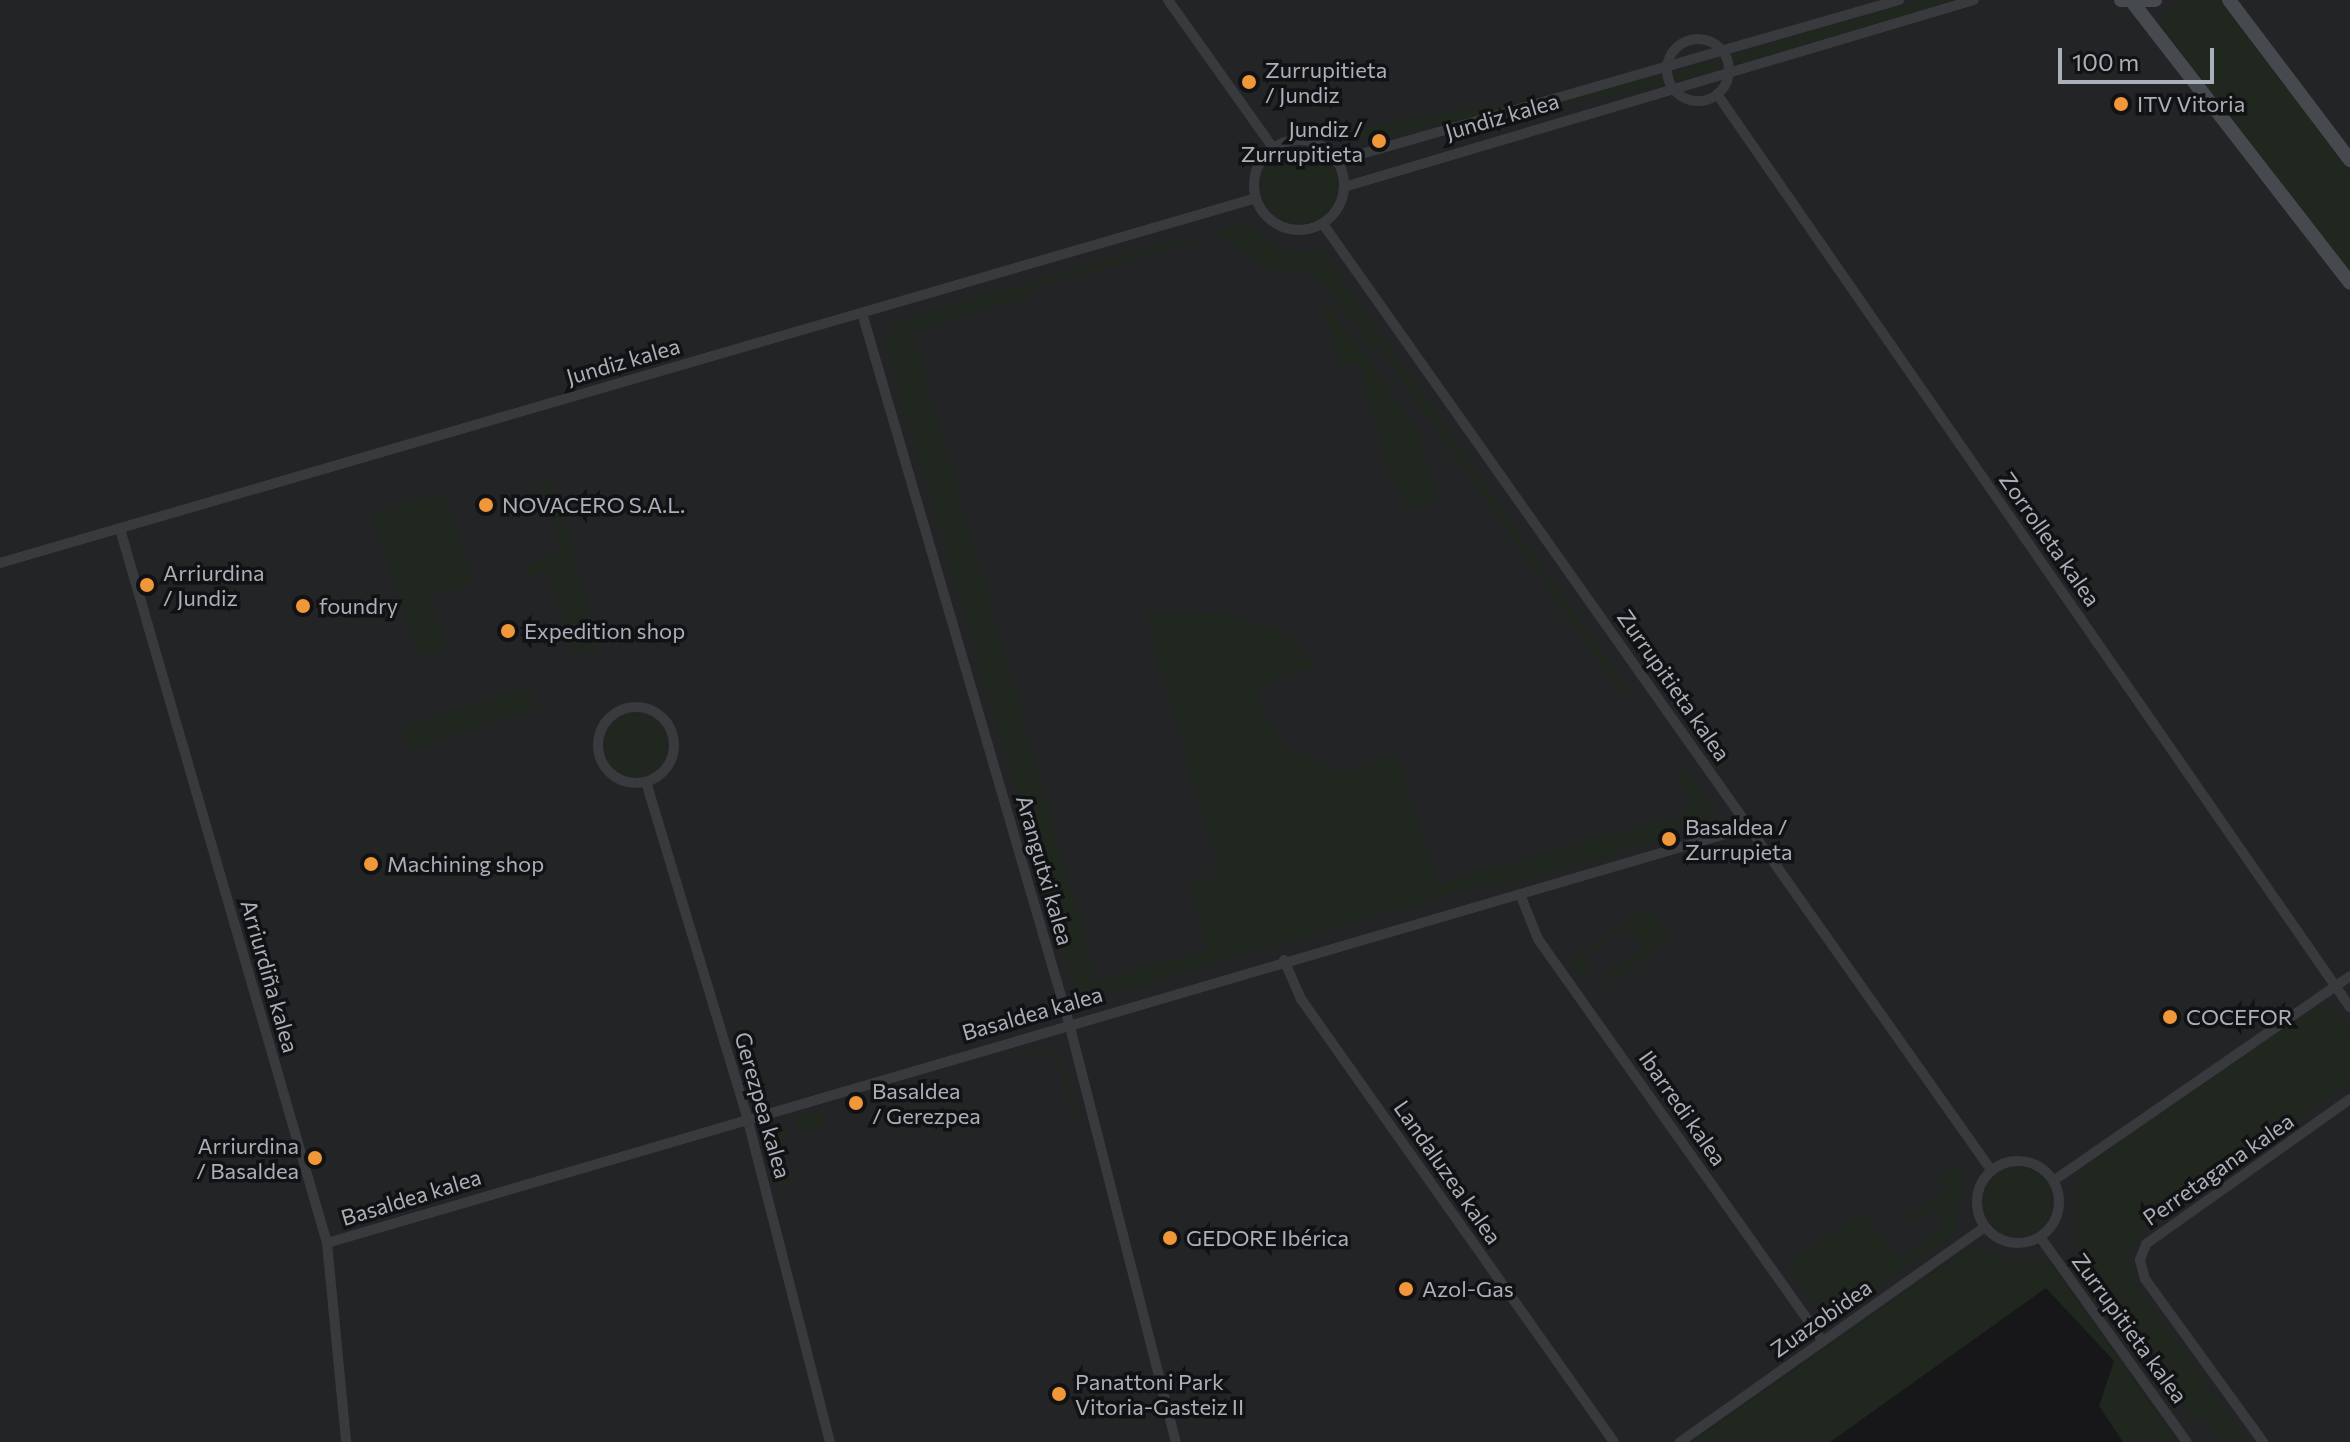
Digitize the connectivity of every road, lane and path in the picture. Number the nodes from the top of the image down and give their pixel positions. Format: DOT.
graph roads {
  1 [pos="1168,0"];
  2 [pos="1899,0"];
  3 [pos="1974,0"];
  4 [pos="2155,0"];
  5 [pos="2229,0"];
  6 [pos="2127,1"];
  7 [pos="1723,51"];
  8 [pos="1667,68"];
  9 [pos="1730,71"];
  10 [pos="1673,88"];
  11 [pos="1717,94"];
  12 [pos="1274,149"];
  13 [pos="2350,160"];
  14 [pos="1337,161"];
  15 [pos="1344,187"];
  16 [pos="1256,198"];
  17 [pos="1323,224"];
  18 [pos="2350,283"];
  19 [pos="862,313"];
  20 [pos="120,529"];
  21 [pos="0,563"];
  22 [pos="646,782"];
  23 [pos="1750,827"];
  24 [pos="1520,894"];
  25 [pos="1284,960"];
  26 [pos="2350,976"];
  27 [pos="2336,985"];
  28 [pos="2350,1007"];
  29 [pos="1069,1023"];
  30 [pos="2350,1099"];
  31 [pos="747,1117"];
  32 [pos="1991,1170"];
  33 [pos="2053,1181"];
  34 [pos="1985,1227"];
  35 [pos="2040,1237"];
  36 [pos="327,1243"];
  37 [pos="1823,1341"];
  38 [pos="346,1442"];
  39 [pos="830,1442"];
  40 [pos="1176,1442"];
  41 [pos="1614,1442"];
  42 [pos="1680,1442"];
  43 [pos="2187,1442"];
  44 [pos="2263,1442"];
  1 -- 12 [label="street"];
  2 -- 7 [label="street, Jundiz kalea"];
  3 -- 9 [label="street, Jundiz kalea"];
  4 -- 6 [label="street"];
  5 -- 13 [label="street"];
  6 -- 18 [label="street"];
  7 -- 8 [label="street, Jundiz kalea"];
  7 -- 8 [label="street"];
  7 -- 9 [label="street"];
  8 -- 10 [label="street"];
  8 -- 14 [label="street, Jundiz kalea"];
  9 -- 10 [label="street, Jundiz kalea"];
  9 -- 11 [label="street"];
  10 -- 11 [label="street, Jundiz kalea"];
  10 -- 15 [label="street, Jundiz kalea"];
  11 -- 27 [label="street, Zorrolleta kalea"];
  12 -- 14 [label="street"];
  12 -- 16 [label="street"];
  14 -- 15 [label="street"];
  15 -- 17 [label="street"];
  16 -- 17 [label="street"];
  16 -- 19 [label="street, Jundiz kalea"];
  17 -- 23 [label="street, Zurrupitieta kalea"];
  19 -- 20 [label="street, Jundiz kalea"];
  19 -- 29 [label="street, Arangutxi kalea"];
  20 -- 21 [label="street, Jundiz kalea"];
  20 -- 36 [label="street, Arriurdiña kalea"];
  22 -- 22 [label="street"];
  22 -- 31 [label="street, Gerezpea kalea"];
  23 -- 24 [label="street, Basaldea kalea"];
  23 -- 32 [label="street, Zurrupitieta kalea"];
  24 -- 25 [label="street, Basaldea kalea"];
  24 -- 37 [label="street, Ibarredi kalea"];
  25 -- 29 [label="street, Basaldea kalea"];
  25 -- 41 [label="street, Landaluzea kalea"];
  26 -- 27 [label="street"];
  27 -- 28 [label="street, Zorrolleta kalea"];
  27 -- 33 [label="street"];
  29 -- 31 [label="street, Basaldea kalea"];
  29 -- 40 [label="street, Arangutxi kalea"];
  30 -- 44 [label="street, Perretagana kalea"];
  31 -- 36 [label="street, Basaldea kalea"];
  31 -- 39 [label="street, Gerezpea kalea"];
  32 -- 33 [label="street"];
  32 -- 34 [label="street"];
  33 -- 35 [label="street"];
  34 -- 35 [label="street"];
  34 -- 37 [label="street, Zuazobidea"];
  35 -- 43 [label="street, Zurrupitieta kalea"];
  36 -- 38 [label="street, Arriurdiña kalea"];
  37 -- 42 [label="street, Zuazobidea"];
}
